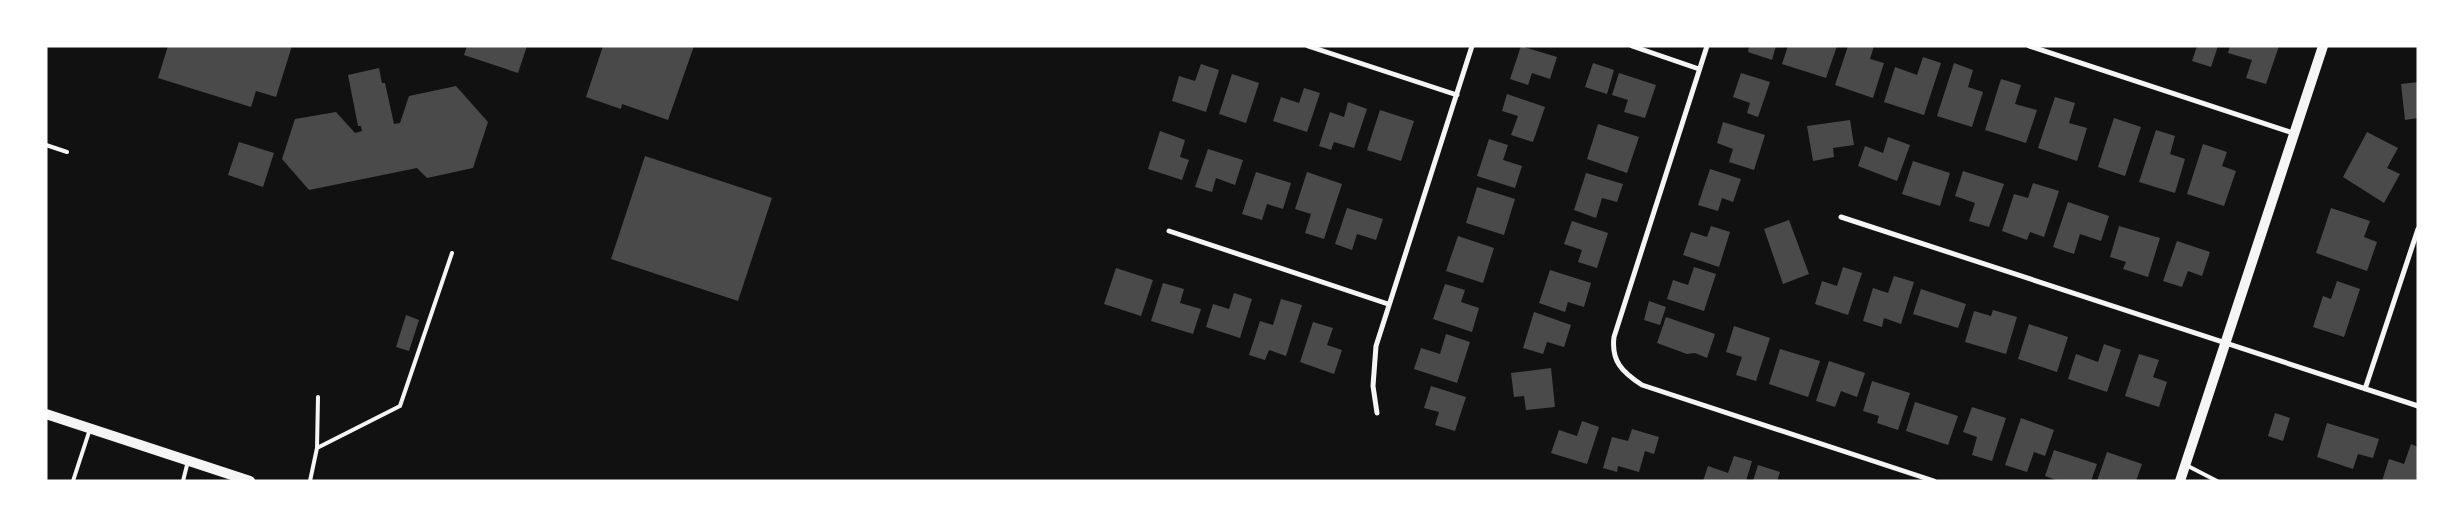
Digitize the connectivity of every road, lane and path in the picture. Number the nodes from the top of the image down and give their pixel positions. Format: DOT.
graph roads {
  1 [pos="1308,46"];
  2 [pos="1472,46"];
  3 [pos="1632,46"];
  4 [pos="1707,46"];
  5 [pos="2029,46"];
  6 [pos="2323,46"];
  7 [pos="1699,68"];
  8 [pos="1457,95"];
  9 [pos="2293,133"];
  10 [pos="46,145"];
  11 [pos="67,152"];
  12 [pos="1841,217"];
  13 [pos="2418,229"];
  14 [pos="1169,231"];
  15 [pos="452,253"];
  16 [pos="1388,304"];
  17 [pos="2226,343"];
  18 [pos="2365,389"];
  19 [pos="318,397"];
  20 [pos="2418,406"];
  21 [pos="46,414"];
  22 [pos="1377,414"];
  23 [pos="90,429"];
  24 [pos="317,448"];
  25 [pos="188,461"];
  26 [pos="2185,465"];
  27 [pos="1922,479"];
  28 [pos="73,481"];
  29 [pos="183,481"];
  30 [pos="250,481"];
  31 [pos="310,481"];
  32 [pos="1934,481"];
  33 [pos="2180,481"];
  34 [pos="2217,481"];
  1 -- 8 [label="street"];
  2 -- 8 [label="street"];
  3 -- 7 [label="street"];
  4 -- 7 [label="street"];
  5 -- 9 [label="street"];
  6 -- 9 [label="main road"];
  7 -- 27 [label="street"];
  8 -- 16 [label="street"];
  9 -- 17 [label="main road"];
  10 -- 11 [label="lane"];
  12 -- 17 [label="street"];
  13 -- 18 [label="street"];
  14 -- 16 [label="street"];
  15 -- 24 [label="lane"];
  16 -- 22 [label="street"];
  17 -- 18 [label="street"];
  17 -- 26 [label="main road"];
  18 -- 20 [label="street"];
  19 -- 24 [label="lane"];
  21 -- 23 [label="main road"];
  23 -- 25 [label="main road"];
  23 -- 28 [label="lane"];
  24 -- 31 [label="lane"];
  25 -- 29 [label="lane"];
  25 -- 30 [label="main road"];
  26 -- 33 [label="main road"];
  26 -- 34 [label="lane"];
  27 -- 32 [label="street"];
}
